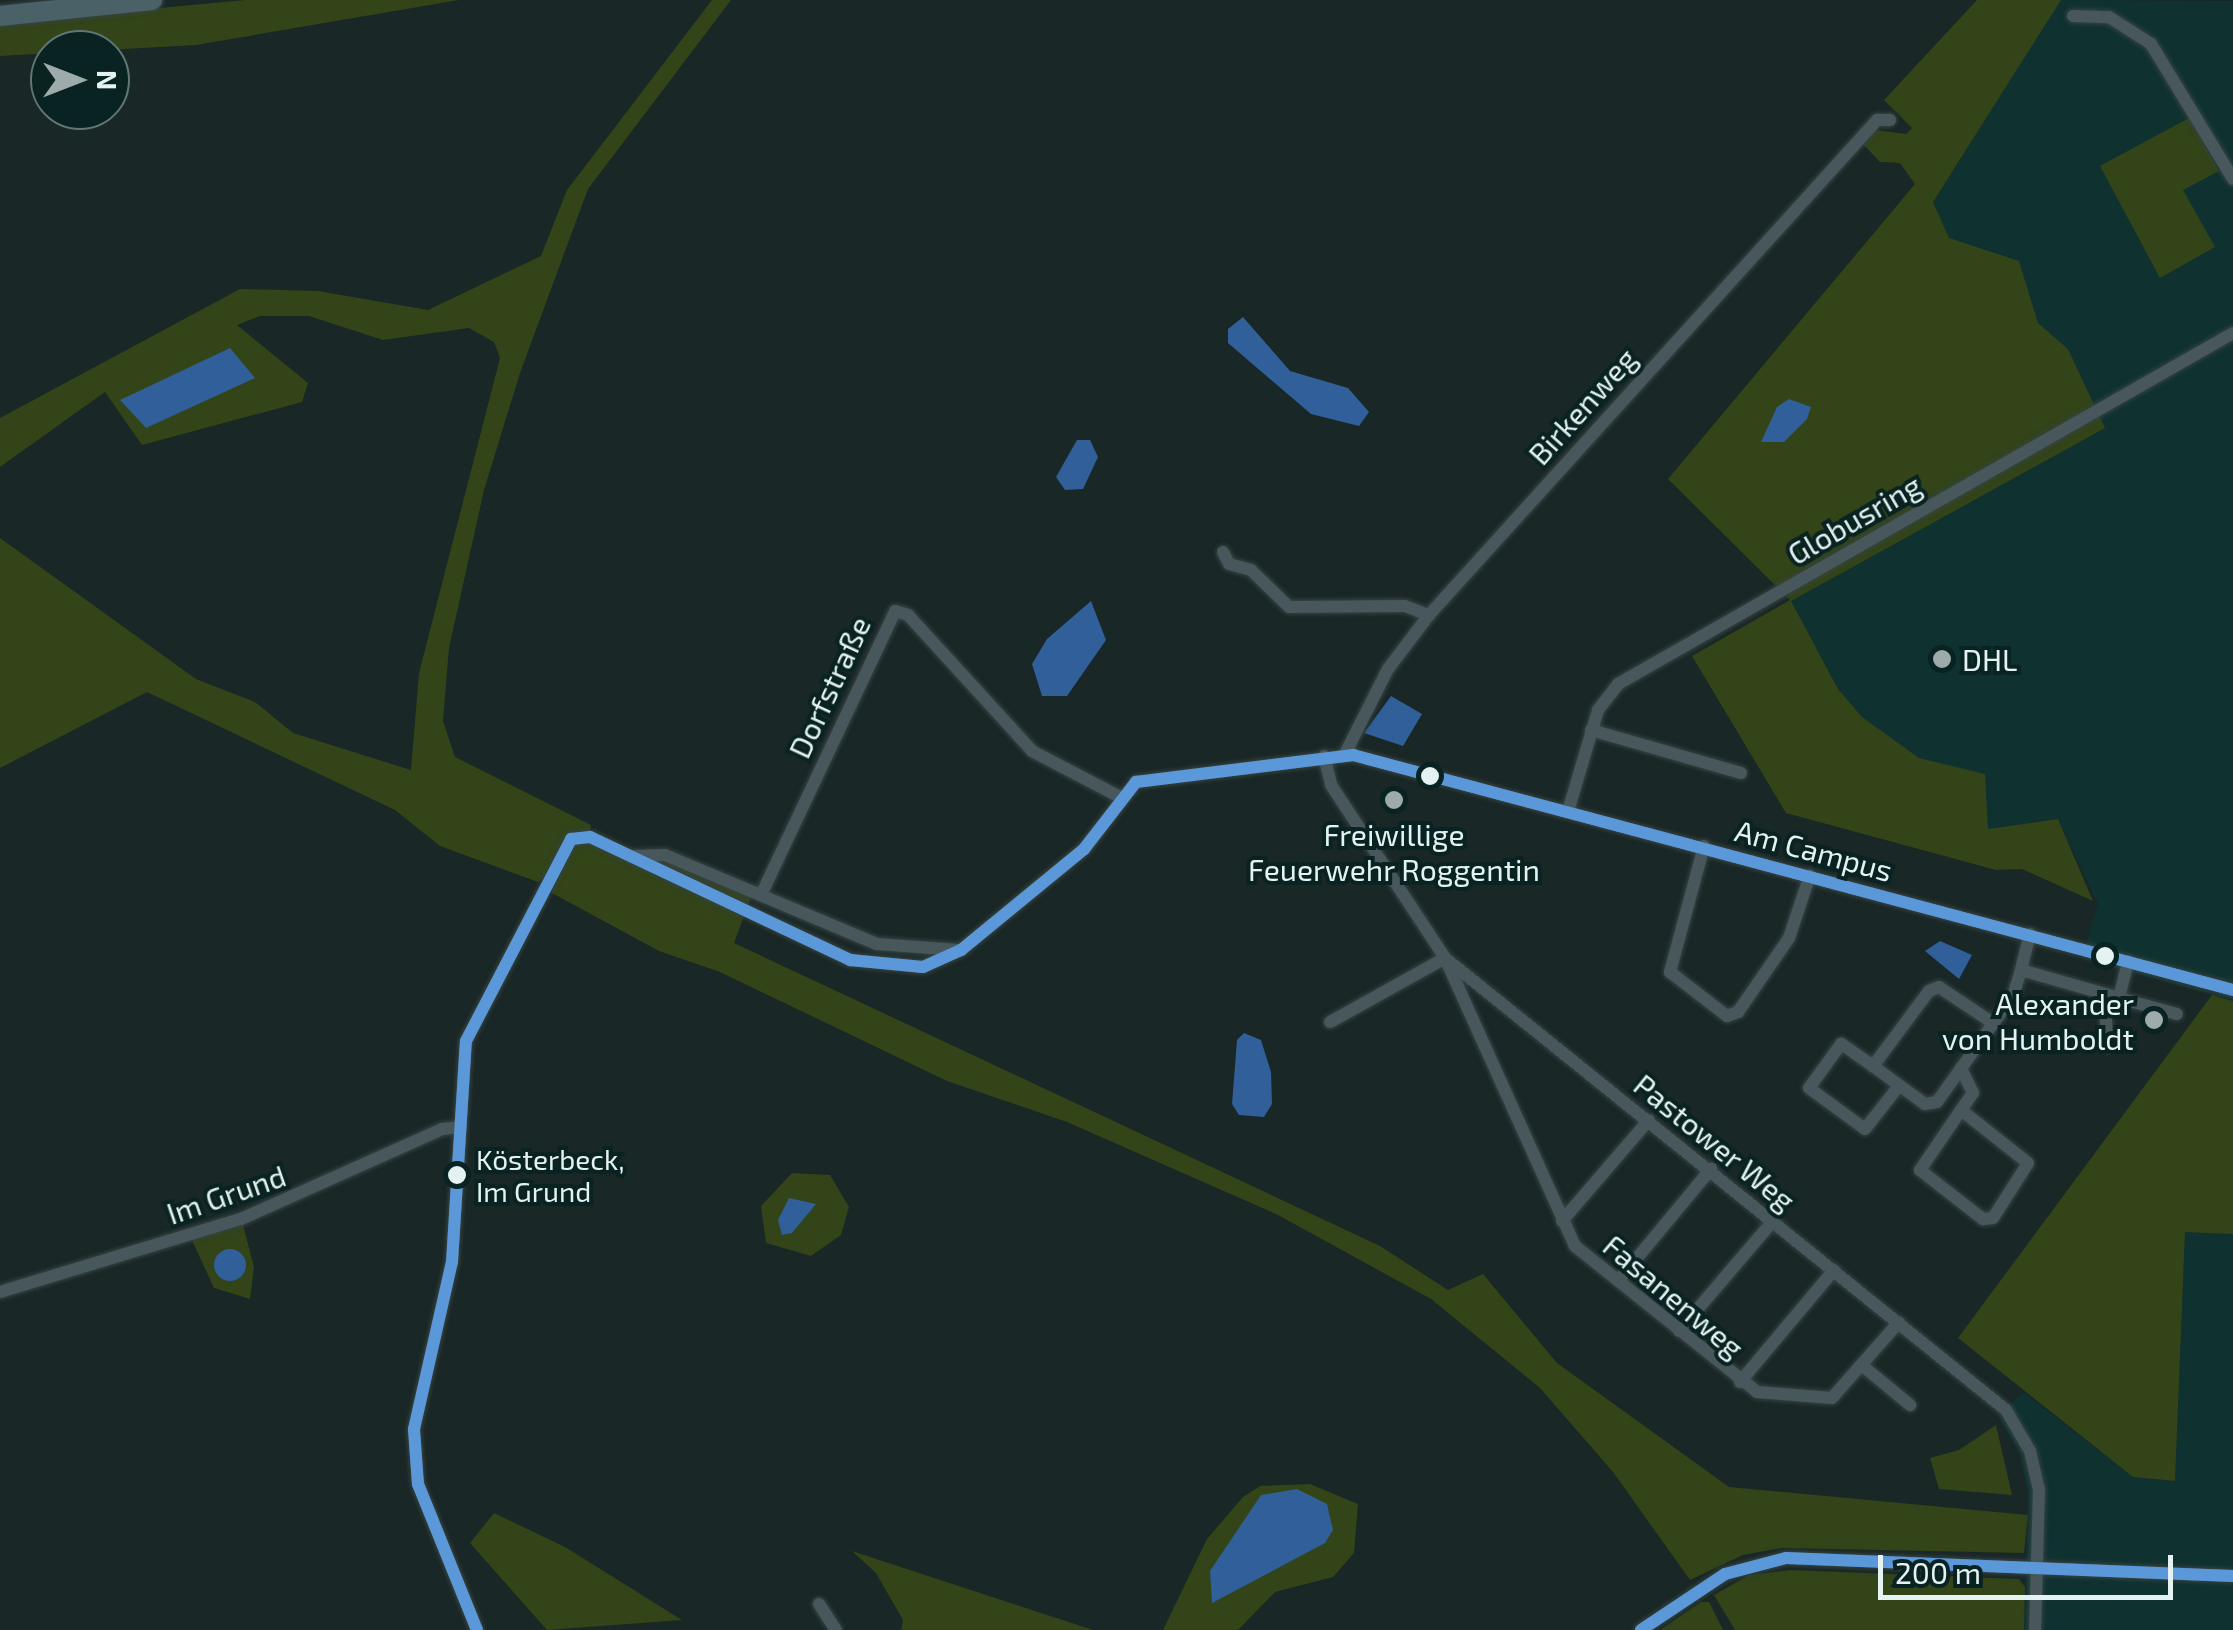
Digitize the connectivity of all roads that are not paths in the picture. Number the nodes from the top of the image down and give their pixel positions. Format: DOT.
graph roads {
  1 [pos="152,0"];
  2 [pos="0,16"];
  3 [pos="2073,16"];
  4 [pos="1890,120"];
  5 [pos="2233,179"];
  6 [pos="2233,333"];
  7 [pos="1223,552"];
  8 [pos="1429,615"];
  9 [pos="1591,730"];
  10 [pos="1680,743"];
  11 [pos="1666,752"];
  12 [pos="1344,754"];
  13 [pos="1324,756"];
  14 [pos="1741,773"];
  15 [pos="1120,797"];
  16 [pos="1569,808"];
  17 [pos="1704,846"];
  18 [pos="635,856"];
  19 [pos="1810,875"];
  20 [pos="762,893"];
  21 [pos="2030,934"];
  22 [pos="961,950"];
  23 [pos="1445,958"];
  24 [pos="2128,962"];
  25 [pos="2021,970"];
  26 [pos="2233,990"];
  27 [pos="2112,996"];
  28 [pos="2177,1014"];
  29 [pos="1330,1022"];
  30 [pos="1993,1023"];
  31 [pos="2107,1046"];
  32 [pos="1873,1066"];
  33 [pos="1962,1068"];
  34 [pos="1898,1087"];
  35 [pos="1961,1110"];
  36 [pos="1649,1120"];
  37 [pos="461,1127"];
  38 [pos="1710,1169"];
  39 [pos="1773,1220"];
  40 [pos="1562,1221"];
  41 [pos="1834,1270"];
  42 [pos="1618,1282"];
  43 [pos="0,1292"];
  44 [pos="1899,1322"];
  45 [pos="1679,1331"];
  46 [pos="1864,1366"];
  47 [pos="1740,1382"];
  48 [pos="1910,1405"];
  49 [pos="2038,1569"];
  50 [pos="2233,1576"];
  51 [pos="820,1604"];
  52 [pos="477,1630"];
  53 [pos="836,1630"];
  54 [pos="1641,1630"];
  55 [pos="2035,1630"];
  1 -- 2 [label="highway"];
  3 -- 5 [label="street"];
  4 -- 8 [label="street, Birkenweg"];
  6 -- 9 [label="street, Globusring"];
  7 -- 8 [label="street"];
  8 -- 12 [label="street, Birkenweg"];
  9 -- 11 [label="street"];
  9 -- 16 [label="street, Globusring"];
  10 -- 11 [label="street"];
  11 -- 14 [label="street"];
  12 -- 13 [label="street"];
  12 -- 16 [label="street"];
  13 -- 15 [label="street"];
  13 -- 23 [label="street, Pastower Weg"];
  15 -- 20 [label="street, Dorfstraße"];
  15 -- 22 [label="street"];
  16 -- 17 [label="street, Am Campus"];
  17 -- 19 [label="street, Am Campus"];
  17 -- 19 [label="street"];
  18 -- 20 [label="street"];
  18 -- 22 [label="street"];
  18 -- 37 [label="street"];
  19 -- 21 [label="street, Am Campus"];
  20 -- 22 [label="street"];
  21 -- 24 [label="street, Am Campus"];
  21 -- 25 [label="street"];
  23 -- 29 [label="street"];
  23 -- 36 [label="street, Pastower Weg"];
  23 -- 40 [label="street, Fasanenweg"];
  24 -- 26 [label="street, Am Campus"];
  24 -- 27 [label="street"];
  25 -- 27 [label="street"];
  25 -- 30 [label="street"];
  27 -- 28 [label="street"];
  27 -- 31 [label="street"];
  30 -- 32 [label="street"];
  30 -- 33 [label="street"];
  32 -- 34 [label="street"];
  32 -- 34 [label="street"];
  33 -- 34 [label="street"];
  33 -- 35 [label="street"];
  35 -- 35 [label="street"];
  36 -- 38 [label="street, Pastower Weg"];
  36 -- 40 [label="street"];
  37 -- 43 [label="street, Im Grund"];
  37 -- 52 [label="street"];
  38 -- 39 [label="street, Pastower Weg"];
  38 -- 42 [label="street"];
  39 -- 41 [label="street, Pastower Weg"];
  39 -- 45 [label="street"];
  40 -- 42 [label="street, Fasanenweg"];
  41 -- 44 [label="street, Pastower Weg"];
  41 -- 47 [label="street"];
  42 -- 45 [label="street, Fasanenweg"];
  44 -- 46 [label="street, Fasanenweg"];
  44 -- 49 [label="street, Pastower Weg"];
  45 -- 47 [label="street, Fasanenweg"];
  46 -- 47 [label="street, Fasanenweg"];
  46 -- 48 [label="street"];
  49 -- 50 [label="street"];
  49 -- 54 [label="street"];
  49 -- 55 [label="street, Pastower Weg"];
  51 -- 53 [label="street"];
}
